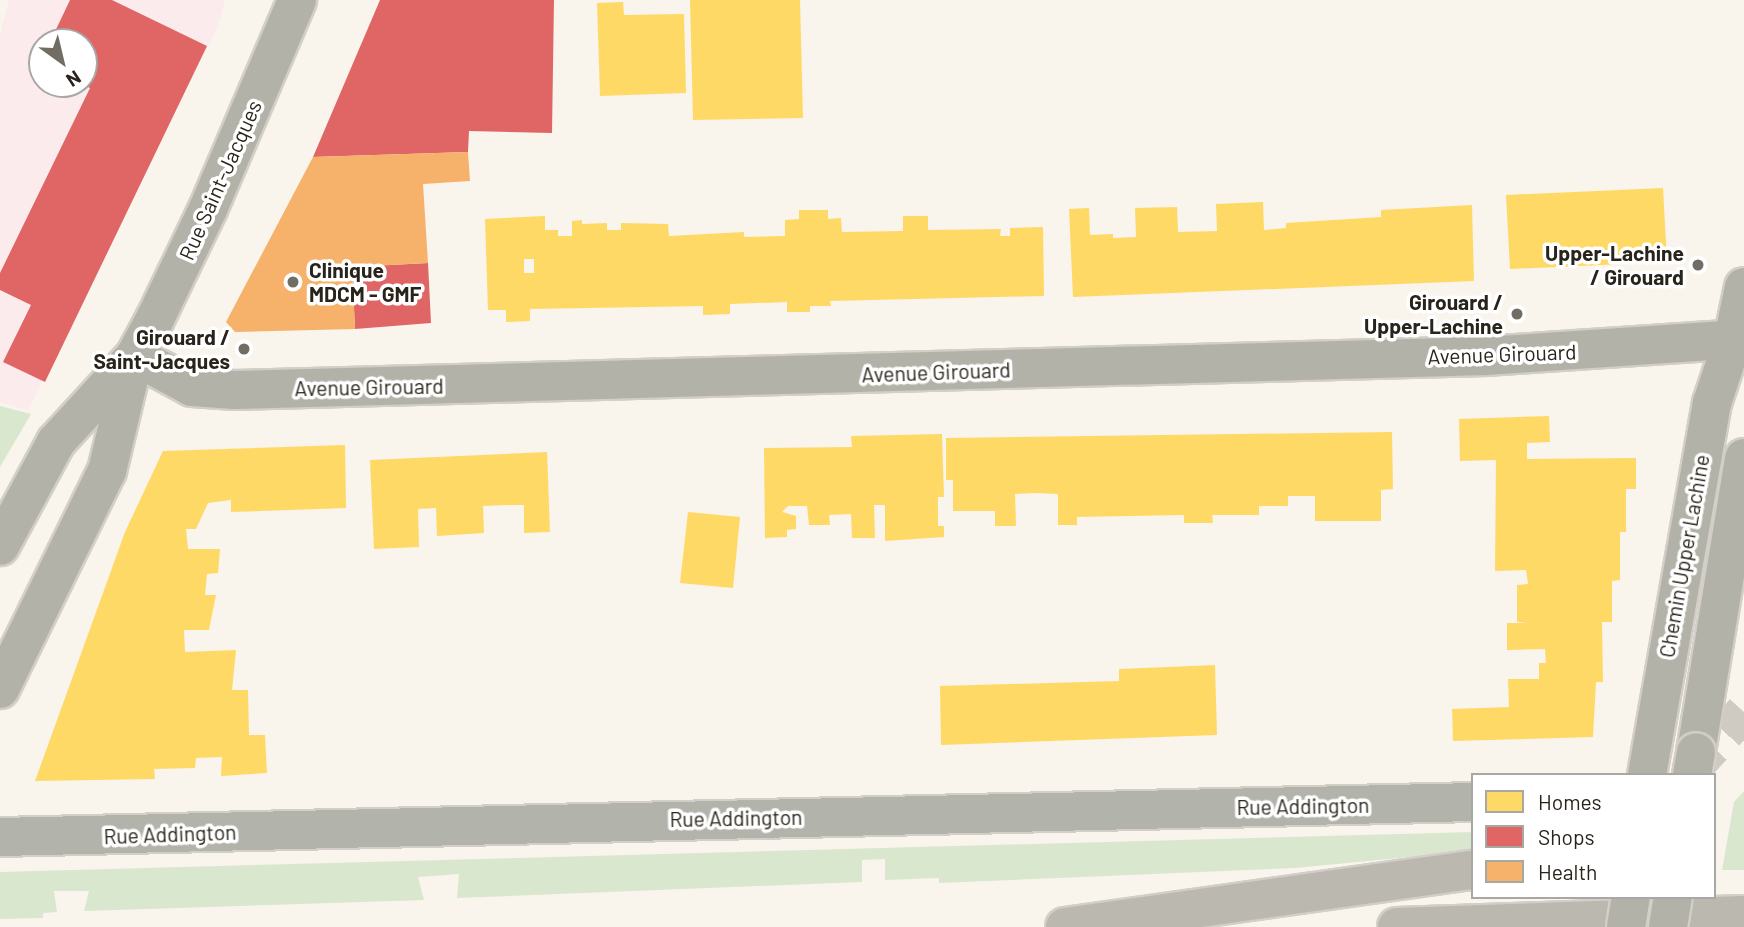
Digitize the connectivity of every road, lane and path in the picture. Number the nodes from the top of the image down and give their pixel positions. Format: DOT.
graph roads {
  1 [pos="297,0"];
  2 [pos="1744,287"];
  3 [pos="1740,350"];
  4 [pos="135,356"];
  5 [pos="1744,458"];
  6 [pos="0,546"];
  7 [pos="0,689"];
  8 [pos="1694,763"];
  9 [pos="1647,773"];
  10 [pos="1471,802"];
  11 [pos="0,837"];
  12 [pos="1471,870"];
  13 [pos="1630,899"];
  14 [pos="1673,899"];
  15 [pos="1744,915"];
  16 [pos="1065,927"];
  17 [pos="1397,927"];
  18 [pos="1626,927"];
  19 [pos="1668,927"];
  1 -- 4 [label="main road, Rue Saint-Jacques"];
  2 -- 3 [label="main road, Chemin Upper Lachine"];
  3 -- 4 [label="main road, Avenue Girouard"];
  3 -- 9 [label="main road, Chemin Upper Lachine"];
  4 -- 6 [label="main road, Rue Saint-Jacques"];
  4 -- 7 [label="main road, Rue Saint-Jacques"];
  5 -- 8 [label="main road, Chemin Upper Lachine"];
  10 -- 11 [label="street, Rue Addington"];
  12 -- 16 [label="highway"];
  13 -- 18 [label="main road, bridge"];
  14 -- 19 [label="main road, bridge"];
  15 -- 17 [label="highway"];
}
